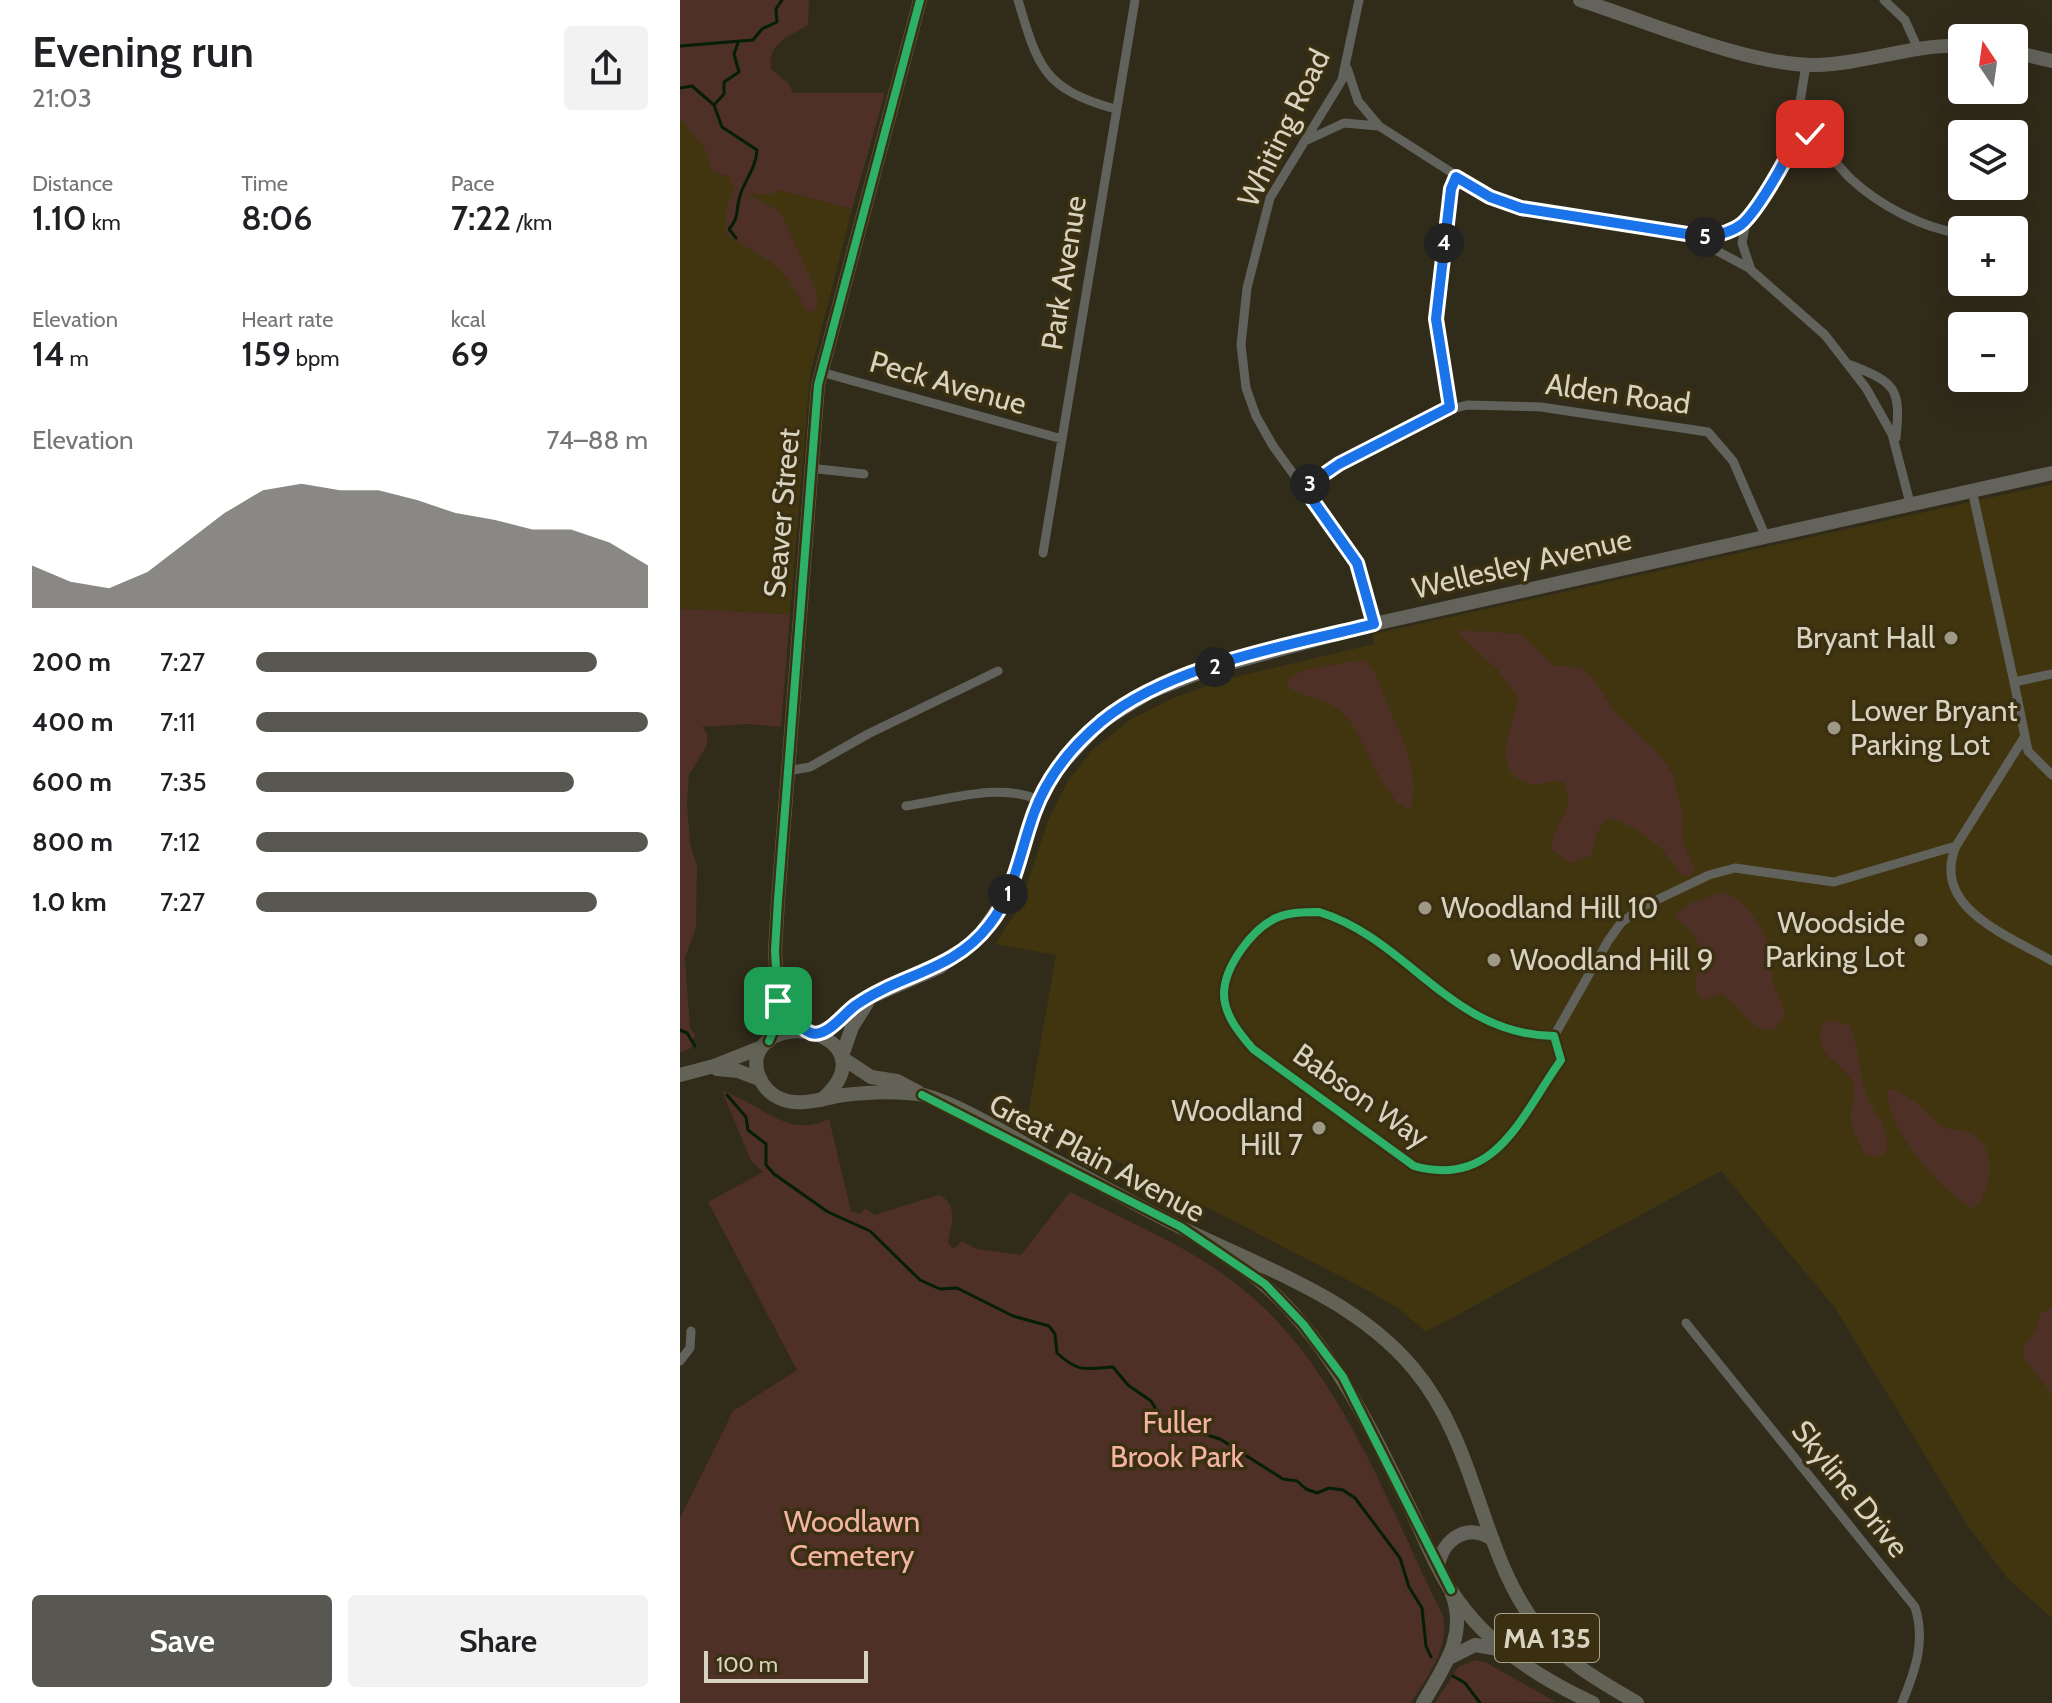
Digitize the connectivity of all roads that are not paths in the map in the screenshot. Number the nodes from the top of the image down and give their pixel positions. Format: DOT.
graph roads {
  1 [pos="920,0"];
  2 [pos="1018,0"];
  3 [pos="1135,0"];
  4 [pos="1359,0"];
  5 [pos="1580,0"];
  6 [pos="1884,0"];
  7 [pos="1948,47"];
  8 [pos="1918,49"];
  9 [pos="2028,55"];
  10 [pos="2052,61"];
  11 [pos="1347,64"];
  12 [pos="1806,65"];
  13 [pos="1115,109"];
  14 [pos="1379,126"];
  15 [pos="1798,129"];
  16 [pos="1302,142"];
  17 [pos="1456,177"];
  18 [pos="1747,218"];
  19 [pos="1948,230"];
  20 [pos="1688,236"];
  21 [pos="1751,270"];
  22 [pos="1851,365"];
  23 [pos="821,372"];
  24 [pos="1450,407"];
  25 [pos="1062,439"];
  26 [pos="1895,442"];
  27 [pos="809,468"];
  28 [pos="2052,473"];
  29 [pos="864,474"];
  30 [pos="1304,488"];
  31 [pos="1972,490"];
  32 [pos="1910,503"];
  33 [pos="1765,535"];
  34 [pos="1043,553"];
  35 [pos="1374,624"];
  36 [pos="998,671"];
  37 [pos="2052,674"];
  38 [pos="2014,682"];
  39 [pos="2025,736"];
  40 [pos="787,771"];
  41 [pos="2052,775"];
  42 [pos="1039,800"];
  43 [pos="906,806"];
  44 [pos="1956,846"];
  45 [pos="2052,961"];
  46 [pos="777,984"];
  47 [pos="873,996"];
  48 [pos="812,1033"];
  49 [pos="1554,1036"];
  50 [pos="766,1044"];
  51 [pos="843,1058"];
  52 [pos="701,1070"];
  53 [pos="680,1075"];
  54 [pos="759,1079"];
  55 [pos="922,1095"];
  56 [pos="821,1100"];
  57 [pos="1181,1227"];
  58 [pos="1686,1323"];
  59 [pos="691,1331"];
  60 [pos="680,1361"];
  61 [pos="1493,1540"];
  62 [pos="1438,1566"];
  63 [pos="1451,1590"];
  64 [pos="1539,1628"];
  65 [pos="1507,1653"];
  66 [pos="1449,1658"];
  67 [pos="1423,1703"];
  68 [pos="1593,1703"];
  69 [pos="1637,1703"];
  70 [pos="1902,1703"];
  1 -- 23 [label="street, Seaver Street"];
  2 -- 13 [label="street"];
  3 -- 13 [label="street, Park Avenue"];
  4 -- 11 [label="street, Whiting Road"];
  5 -- 12 [label="street"];
  6 -- 8 [label="street"];
  7 -- 8 [label="street"];
  8 -- 12 [label="street"];
  9 -- 10 [label="street"];
  11 -- 14 [label="street"];
  11 -- 16 [label="street, Whiting Road"];
  12 -- 15 [label="street"];
  13 -- 25 [label="street, Park Avenue"];
  14 -- 16 [label="street"];
  14 -- 17 [label="street"];
  15 -- 18 [label="street"];
  15 -- 19 [label="street"];
  16 -- 30 [label="street, Whiting Road"];
  17 -- 20 [label="street"];
  17 -- 24 [label="street"];
  18 -- 20 [label="street"];
  18 -- 21 [label="street"];
  20 -- 21 [label="street"];
  21 -- 22 [label="street"];
  22 -- 26 [label="street"];
  22 -- 26 [label="street"];
  23 -- 25 [label="street, Peck Avenue"];
  23 -- 27 [label="street, Seaver Street"];
  24 -- 30 [label="street"];
  24 -- 33 [label="street, Alden Road"];
  25 -- 34 [label="street, Park Avenue"];
  26 -- 32 [label="street"];
  27 -- 29 [label="street"];
  27 -- 40 [label="street, Seaver Street"];
  28 -- 31 [label="street, Wellesley Avenue"];
  30 -- 35 [label="street, Whiting Road"];
  31 -- 32 [label="street, Wellesley Avenue"];
  31 -- 38 [label="street"];
  32 -- 33 [label="street, Wellesley Avenue"];
  33 -- 35 [label="street, Wellesley Avenue"];
  35 -- 42 [label="street, Wellesley Avenue"];
  36 -- 40 [label="street"];
  37 -- 38 [label="street"];
  38 -- 39 [label="street"];
  39 -- 41 [label="street"];
  39 -- 44 [label="street"];
  40 -- 46 [label="street, Seaver Street"];
  42 -- 43 [label="street"];
  42 -- 47 [label="street, Wellesley Avenue"];
  44 -- 45 [label="street"];
  44 -- 49 [label="street"];
  46 -- 48 [label="street, Seaver Street"];
  46 -- 50 [label="street, Seaver Street"];
  47 -- 48 [label="street, Wellesley Avenue"];
  47 -- 51 [label="street"];
  48 -- 50 [label="main road, MA 135"];
  48 -- 51 [label="main road, MA 135"];
  49 -- 49 [label="street, Babson Way"];
  50 -- 52 [label="main road, MA 135"];
  50 -- 54 [label="main road"];
  51 -- 55 [label="main road, Great Plain Avenue / MA 135"];
  51 -- 56 [label="main road"];
  52 -- 53 [label="main road, MA 135"];
  52 -- 54 [label="main road, MA 135"];
  54 -- 56 [label="main road, MA 135"];
  55 -- 56 [label="main road, Great Plain Avenue / MA 135"];
  55 -- 57 [label="main road, Great Plain Avenue / MA 135"];
  57 -- 61 [label="main road, Great Plain Avenue / MA 135"];
  57 -- 62 [label="main road, Great Plain Avenue / MA 135"];
  58 -- 70 [label="street, Skyline Drive"];
  59 -- 60 [label="street"];
  61 -- 62 [label="street"];
  61 -- 64 [label="main road, Great Plain Avenue / MA 135"];
  62 -- 63 [label="main road, Great Plain Avenue / MA 135"];
  63 -- 65 [label="main road, Great Plain Avenue / MA 135"];
  63 -- 66 [label="street"];
  64 -- 65 [label="street"];
  64 -- 69 [label="main road, Great Plain Avenue / MA 135"];
  65 -- 66 [label="street"];
  65 -- 68 [label="main road, Great Plain Avenue / MA 135"];
  66 -- 67 [label="street"];
}
